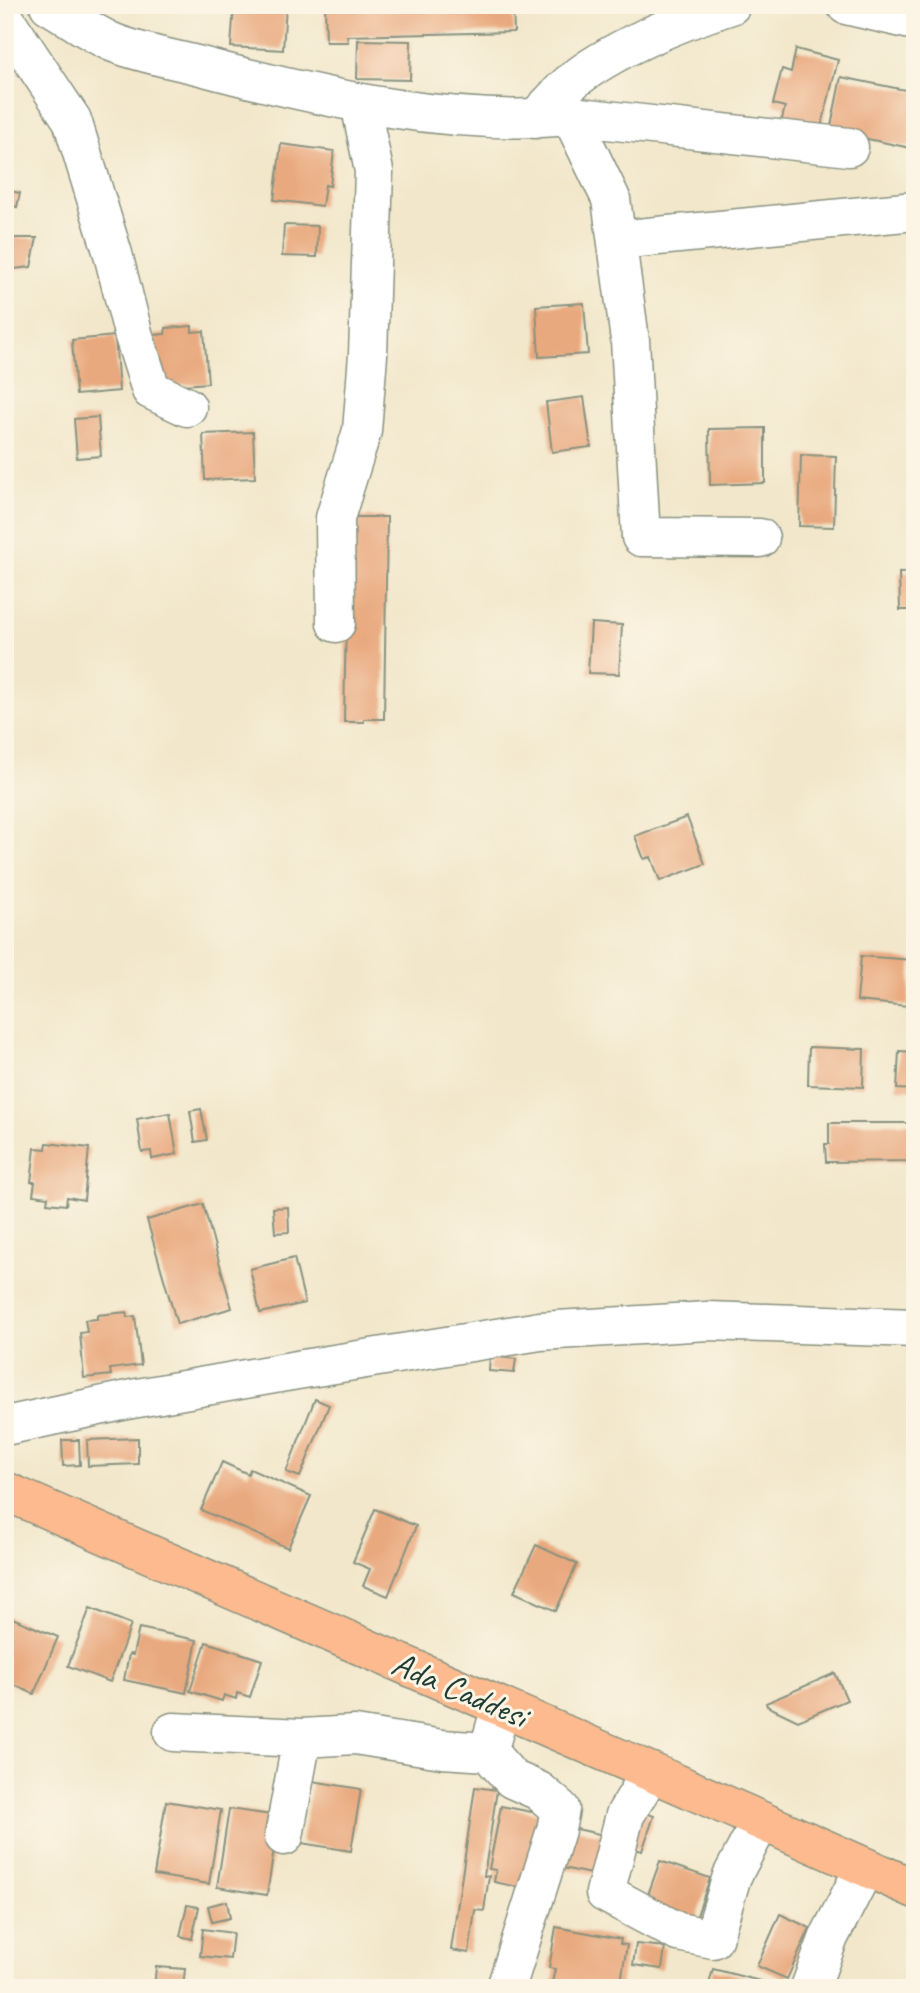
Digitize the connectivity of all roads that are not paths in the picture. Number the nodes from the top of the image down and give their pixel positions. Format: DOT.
graph roads {
  1 [pos="49,5"];
  2 [pos="730,5"];
  3 [pos="846,5"];
  4 [pos="5,19"];
  5 [pos="915,21"];
  6 [pos="360,103"];
  7 [pos="553,118"];
  8 [pos="849,147"];
  9 [pos="915,212"];
  10 [pos="617,240"];
  11 [pos="187,407"];
  12 [pos="760,538"];
  13 [pos="335,622"];
  14 [pos="915,1328"];
  15 [pos="5,1426"];
  16 [pos="5,1491"];
  17 [pos="501,1707"];
  18 [pos="173,1732"];
  19 [pos="302,1738"];
  20 [pos="488,1752"];
  21 [pos="651,1772"];
  22 [pos="761,1821"];
  23 [pos="284,1836"];
  24 [pos="865,1867"];
  25 [pos="915,1889"];
  26 [pos="506,1988"];
  27 [pos="810,1988"];
  1 -- 6 [label="street"];
  2 -- 7 [label="street"];
  3 -- 5 [label="street"];
  4 -- 11 [label="street"];
  6 -- 7 [label="street"];
  6 -- 13 [label="street"];
  7 -- 8 [label="street"];
  7 -- 10 [label="street"];
  9 -- 10 [label="street"];
  10 -- 12 [label="street"];
  14 -- 15 [label="street"];
  16 -- 17 [label="main road, Ada Caddesi"];
  17 -- 20 [label="street"];
  17 -- 21 [label="main road, Ada Caddesi"];
  18 -- 19 [label="street"];
  19 -- 20 [label="street"];
  19 -- 23 [label="street"];
  20 -- 26 [label="street"];
  21 -- 22 [label="main road, Ada Caddesi"];
  21 -- 22 [label="street"];
  22 -- 24 [label="main road, Ada Caddesi"];
  24 -- 25 [label="main road, Ada Caddesi"];
  24 -- 27 [label="street"];
}
